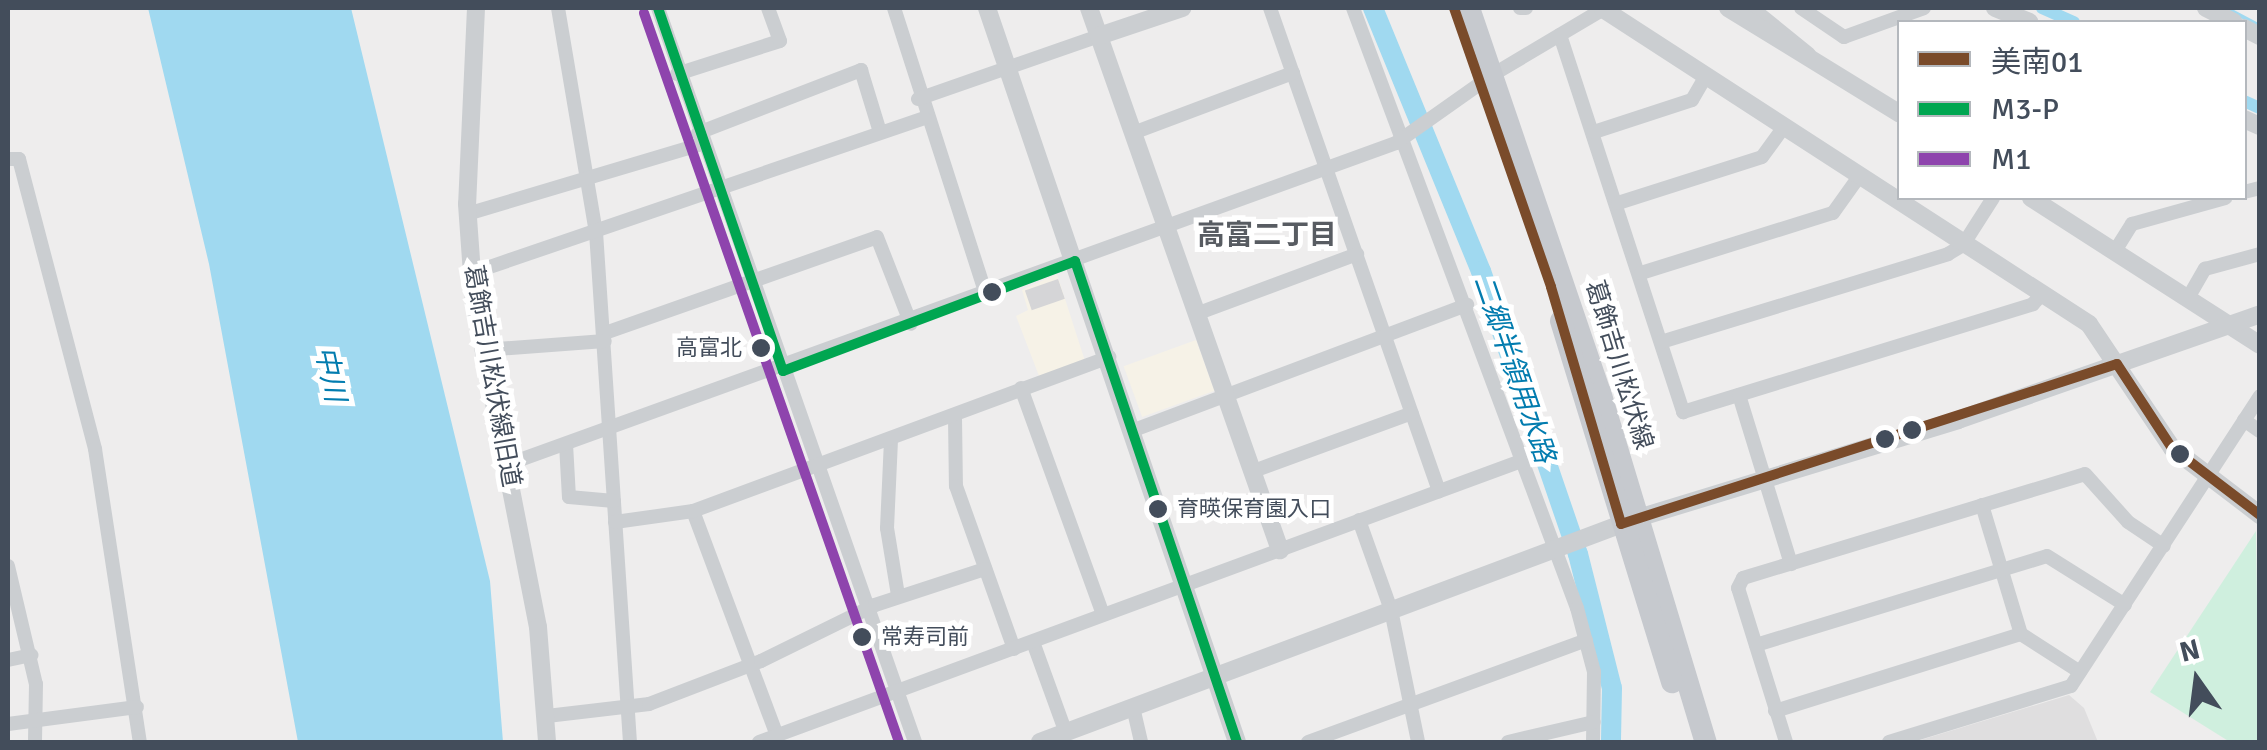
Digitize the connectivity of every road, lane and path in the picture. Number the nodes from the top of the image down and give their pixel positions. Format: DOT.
graph roads {
  1 [pos="476,8"];
  2 [pos="558,8"];
  3 [pos="658,8"];
  4 [pos="768,8"];
  5 [pos="894,8"];
  6 [pos="987,8"];
  7 [pos="1089,8"];
  8 [pos="1182,8"];
  9 [pos="1270,8"];
  10 [pos="1353,8"];
  11 [pos="1454,8"];
  12 [pos="1469,8"];
  13 [pos="1604,8"];
  14 [pos="1728,8"];
  15 [pos="1752,8"];
  16 [pos="1801,8"];
  17 [pos="1924,8"];
  18 [pos="1995,8"];
  19 [pos="2206,8"];
  20 [pos="2024,20"];
  21 [pos="2230,20"];
  22 [pos="1560,35"];
  23 [pos="1100,36"];
  24 [pos="1818,66"];
  25 [pos="1008,69"];
  26 [pos="677,74"];
  27 [pos="1293,74"];
  28 [pos="1487,78"];
  29 [pos="1704,79"];
  30 [pos="918,99"];
  31 [pos="1897,111"];
  32 [pos="924,118"];
  33 [pos="1782,129"];
  34 [pos="880,132"];
  35 [pos="1594,132"];
  36 [pos="1133,133"];
  37 [pos="1407,134"];
  38 [pos="700,138"];
  39 [pos="8,159"];
  40 [pos="1326,168"];
  41 [pos="1858,178"];
  42 [pos="590,179"];
  43 [pos="719,191"];
  44 [pos="1991,200"];
  45 [pos="2040,200"];
  46 [pos="2218,200"];
  47 [pos="1618,203"];
  48 [pos="467,214"];
  49 [pos="1167,228"];
  50 [pos="596,232"];
  51 [pos="1963,245"];
  52 [pos="2114,251"];
  53 [pos="1357,254"];
  54 [pos="2260,254"];
  55 [pos="1075,260"];
  56 [pos="472,273"];
  57 [pos="1641,273"];
  58 [pos="750,281"];
  59 [pos="2042,294"];
  60 [pos="986,295"];
  61 [pos="2188,298"];
  62 [pos="1467,305"];
  63 [pos="1196,314"];
  64 [pos="2260,314"];
  65 [pos="911,324"];
  66 [pos="2226,324"];
  67 [pos="1386,335"];
  68 [pos="605,337"];
  69 [pos="1661,342"];
  70 [pos="2260,346"];
  71 [pos="483,350"];
  72 [pos="1108,357"];
  73 [pos="2117,364"];
  74 [pos="782,371"];
  75 [pos="1021,388"];
  76 [pos="1739,395"];
  77 [pos="1225,396"];
  78 [pos="2260,396"];
  79 [pos="1412,413"];
  80 [pos="955,418"];
  81 [pos="2244,420"];
  82 [pos="610,430"];
  83 [pos="1134,430"];
  84 [pos="2260,431"];
  85 [pos="892,440"];
  86 [pos="566,444"];
  87 [pos="1521,461"];
  88 [pos="506,464"];
  89 [pos="818,467"];
  90 [pos="1252,472"];
  91 [pos="1765,478"];
  92 [pos="2206,478"];
  93 [pos="1439,490"];
  94 [pos="614,500"];
  95 [pos="1982,505"];
  96 [pos="694,511"];
  97 [pos="2260,515"];
  98 [pos="1359,520"];
  99 [pos="1630,521"];
  100 [pos="615,522"];
  101 [pos="1565,544"];
  102 [pos="2164,546"];
  103 [pos="1280,550"];
  104 [pos="1791,564"];
  105 [pos="8,566"];
  106 [pos="985,569"];
  107 [pos="2002,569"];
  108 [pos="1189,583"];
  109 [pos="898,596"];
  110 [pos="2124,605"];
  111 [pos="868,608"];
  112 [pos="1391,610"];
  113 [pos="1103,616"];
  114 [pos="2021,634"];
  115 [pos="1586,640"];
  116 [pos="1033,642"];
  117 [pos="1756,645"];
  118 [pos="1014,649"];
  119 [pos="31,655"];
  120 [pos="8,660"];
  121 [pos="751,665"];
  122 [pos="2080,672"];
  123 [pos="1220,674"];
  124 [pos="896,692"];
  125 [pos="1410,705"];
  126 [pos="137,707"];
  127 [pos="626,707"];
  128 [pos="1133,707"];
  129 [pos="1775,710"];
  130 [pos="546,716"];
  131 [pos="1594,722"];
  132 [pos="8,724"];
  133 [pos="1066,733"];
  134 [pos="34,734"];
  135 [pos="778,736"];
  136 [pos="1330,739"];
  137 [pos="140,742"];
  138 [pos="547,742"];
  139 [pos="630,742"];
  140 [pos="759,742"];
  141 [pos="915,742"];
  142 [pos="1040,742"];
  143 [pos="1141,742"];
  144 [pos="1237,742"];
  145 [pos="1308,742"];
  146 [pos="1418,742"];
  147 [pos="1508,742"];
  148 [pos="1594,742"];
  149 [pos="1691,742"];
  150 [pos="1706,742"];
  151 [pos="1786,742"];
  152 [pos="1889,742"];
  1 -- 48 [label="street, 葛飾吉川松伏線旧道"];
  2 -- 42 [label="street"];
  3 -- 26 [label="street"];
  4 -- 26 [label="street"];
  5 -- 30 [label="street"];
  6 -- 25 [label="street"];
  7 -- 23 [label="street"];
  8 -- 23 [label="street"];
  9 -- 27 [label="street"];
  10 -- 37 [label="street"];
  11 -- 28 [label="main road, 葛飾吉川松伏線"];
  12 -- 28 [label="main road, 葛飾吉川松伏線"];
  13 -- 22 [label="street"];
  13 -- 29 [label="street"];
  14 -- 24 [label="street"];
  15 -- 24 [label="street"];
  16 -- 17 [label="street"];
  18 -- 20 [label="street"];
  19 -- 21 [label="street"];
  22 -- 28 [label="street"];
  22 -- 35 [label="street"];
  23 -- 25 [label="street"];
  23 -- 36 [label="street"];
  24 -- 31 [label="street"];
  25 -- 30 [label="street"];
  25 -- 55 [label="street"];
  26 -- 38 [label="street"];
  27 -- 36 [label="street"];
  27 -- 40 [label="street"];
  28 -- 37 [label="street"];
  28 -- 99 [label="main road, 葛飾吉川松伏線"];
  29 -- 33 [label="street"];
  29 -- 35 [label="street"];
  30 -- 32 [label="street"];
  32 -- 34 [label="street"];
  32 -- 60 [label="street"];
  33 -- 41 [label="street"];
  33 -- 47 [label="street"];
  34 -- 38 [label="street"];
  34 -- 43 [label="street"];
  35 -- 47 [label="street"];
  36 -- 49 [label="street"];
  37 -- 40 [label="street"];
  37 -- 62 [label="street"];
  38 -- 42 [label="street"];
  38 -- 43 [label="street"];
  39 -- 126 [label="street"];
  40 -- 49 [label="street"];
  40 -- 53 [label="street"];
  41 -- 51 [label="street"];
  41 -- 57 [label="street"];
  42 -- 48 [label="street"];
  42 -- 50 [label="street"];
  43 -- 50 [label="street"];
  43 -- 58 [label="street"];
  44 -- 51 [label="street"];
  45 -- 52 [label="street"];
  46 -- 52 [label="street"];
  47 -- 57 [label="street"];
  48 -- 56 [label="street, 葛飾吉川松伏線旧道"];
  49 -- 55 [label="street"];
  49 -- 63 [label="street"];
  50 -- 56 [label="street"];
  50 -- 68 [label="street"];
  51 -- 59 [label="street"];
  51 -- 69 [label="street"];
  52 -- 61 [label="street"];
  53 -- 63 [label="street"];
  53 -- 67 [label="street"];
  54 -- 61 [label="street"];
  55 -- 60 [label="street"];
  55 -- 72 [label="street"];
  56 -- 71 [label="street, 葛飾吉川松伏線旧道"];
  57 -- 69 [label="street"];
  58 -- 65 [label="street"];
  58 -- 68 [label="street"];
  58 -- 74 [label="street"];
  59 -- 73 [label="street"];
  59 -- 76 [label="street"];
  60 -- 65 [label="street"];
  61 -- 66 [label="street"];
  62 -- 67 [label="street"];
  62 -- 87 [label="street"];
  63 -- 77 [label="street"];
  64 -- 66 [label="street"];
  65 -- 74 [label="street"];
  66 -- 70 [label="street"];
  66 -- 73 [label="street"];
  67 -- 77 [label="street"];
  67 -- 79 [label="street"];
  68 -- 71 [label="street"];
  68 -- 82 [label="street"];
  69 -- 76 [label="street"];
  71 -- 88 [label="street, 葛飾吉川松伏線旧道"];
  72 -- 75 [label="street"];
  72 -- 83 [label="street"];
  73 -- 91 [label="street"];
  73 -- 92 [label="street"];
  74 -- 82 [label="street"];
  74 -- 89 [label="street"];
  75 -- 80 [label="street"];
  75 -- 113 [label="street"];
  76 -- 91 [label="street"];
  77 -- 83 [label="street"];
  77 -- 90 [label="street"];
  78 -- 81 [label="street"];
  79 -- 90 [label="street"];
  79 -- 93 [label="street"];
  80 -- 85 [label="street"];
  80 -- 106 [label="street"];
  81 -- 84 [label="street"];
  81 -- 92 [label="street"];
  82 -- 86 [label="street"];
  82 -- 94 [label="street"];
  83 -- 108 [label="street"];
  85 -- 89 [label="street"];
  85 -- 109 [label="street"];
  86 -- 88 [label="street"];
  86 -- 94 [label="street"];
  87 -- 93 [label="street"];
  87 -- 101 [label="street"];
  88 -- 130 [label="street, 葛飾吉川松伏線旧道"];
  89 -- 96 [label="street"];
  89 -- 111 [label="street"];
  90 -- 103 [label="street"];
  91 -- 99 [label="street"];
  91 -- 104 [label="street"];
  92 -- 97 [label="street"];
  92 -- 102 [label="street"];
  93 -- 98 [label="street"];
  94 -- 100 [label="street"];
  95 -- 102 [label="street"];
  95 -- 104 [label="street"];
  95 -- 107 [label="street"];
  96 -- 100 [label="street"];
  96 -- 121 [label="street"];
  98 -- 103 [label="street"];
  98 -- 112 [label="street"];
  99 -- 101 [label="street"];
  99 -- 149 [label="main road, 葛飾吉川松伏線"];
  99 -- 150 [label="main road, 葛飾吉川松伏線"];
  100 -- 127 [label="street"];
  101 -- 112 [label="street"];
  101 -- 115 [label="street"];
  102 -- 110 [label="street"];
  103 -- 108 [label="street"];
  104 -- 117 [label="street"];
  105 -- 119 [label="street"];
  106 -- 109 [label="street"];
  106 -- 118 [label="street"];
  107 -- 110 [label="street"];
  107 -- 114 [label="street"];
  107 -- 117 [label="street"];
  108 -- 113 [label="street"];
  108 -- 123 [label="street"];
  109 -- 111 [label="street"];
  110 -- 122 [label="street"];
  111 -- 121 [label="street"];
  111 -- 124 [label="street"];
  112 -- 123 [label="street"];
  112 -- 125 [label="street"];
  113 -- 116 [label="street"];
  114 -- 122 [label="street"];
  114 -- 129 [label="street"];
  115 -- 125 [label="street"];
  115 -- 131 [label="street"];
  116 -- 118 [label="street"];
  116 -- 133 [label="street"];
  117 -- 129 [label="street"];
  118 -- 124 [label="street"];
  119 -- 120 [label="street"];
  119 -- 134 [label="street"];
  121 -- 127 [label="street"];
  121 -- 135 [label="street"];
  122 -- 152 [label="street"];
  123 -- 128 [label="street"];
  123 -- 144 [label="street"];
  124 -- 135 [label="street"];
  124 -- 141 [label="street"];
  125 -- 136 [label="street"];
  125 -- 146 [label="street"];
  126 -- 134 [label="street"];
  126 -- 137 [label="street"];
  127 -- 130 [label="street"];
  127 -- 139 [label="street"];
  128 -- 133 [label="street"];
  128 -- 143 [label="street"];
  129 -- 151 [label="street"];
  130 -- 138 [label="street, 葛飾吉川松伏線旧道"];
  131 -- 147 [label="street"];
  131 -- 148 [label="street"];
  132 -- 134 [label="street"];
  133 -- 142 [label="street"];
  135 -- 140 [label="street"];
  136 -- 145 [label="street"];
}
